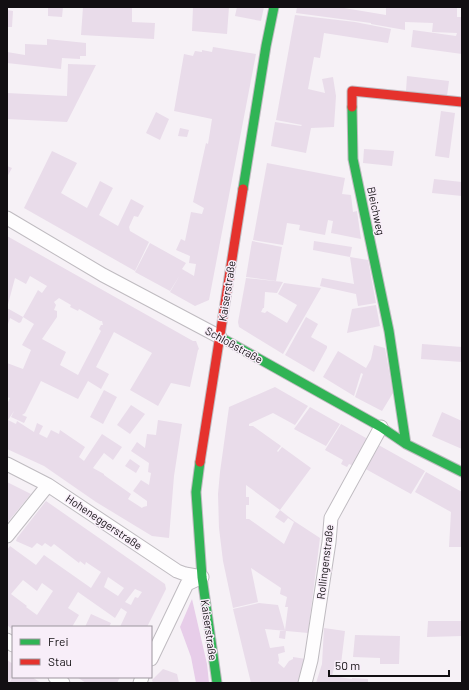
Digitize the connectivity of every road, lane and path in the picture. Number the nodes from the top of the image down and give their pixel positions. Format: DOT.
graph roads {
  1 [pos="274,7"];
  2 [pos="462,102"];
  3 [pos="7,218"];
  4 [pos="220,337"];
  5 [pos="381,428"];
  6 [pos="406,444"];
  7 [pos="7,464"];
  8 [pos="462,472"];
  9 [pos="48,485"];
  10 [pos="7,536"];
  11 [pos="202,577"];
  12 [pos="152,657"];
  13 [pos="217,683"];
  14 [pos="305,683"];
  1 -- 4 [label="main road, Kaiserstraße"];
  2 -- 6 [label="main road, Bleichweg"];
  3 -- 4 [label="street, Schloßstraße"];
  4 -- 5 [label="main road, Schloßstraße"];
  4 -- 11 [label="main road, Kaiserstraße"];
  5 -- 6 [label="main road, Schloßstraße"];
  5 -- 14 [label="street, Rollingenstraße"];
  6 -- 8 [label="main road, Schloßstraße"];
  7 -- 9 [label="street, Hoheneggerstraße"];
  9 -- 10 [label="street"];
  9 -- 11 [label="street, Hoheneggerstraße"];
  11 -- 12 [label="street"];
  11 -- 13 [label="main road, Kaiserstraße"];
}
